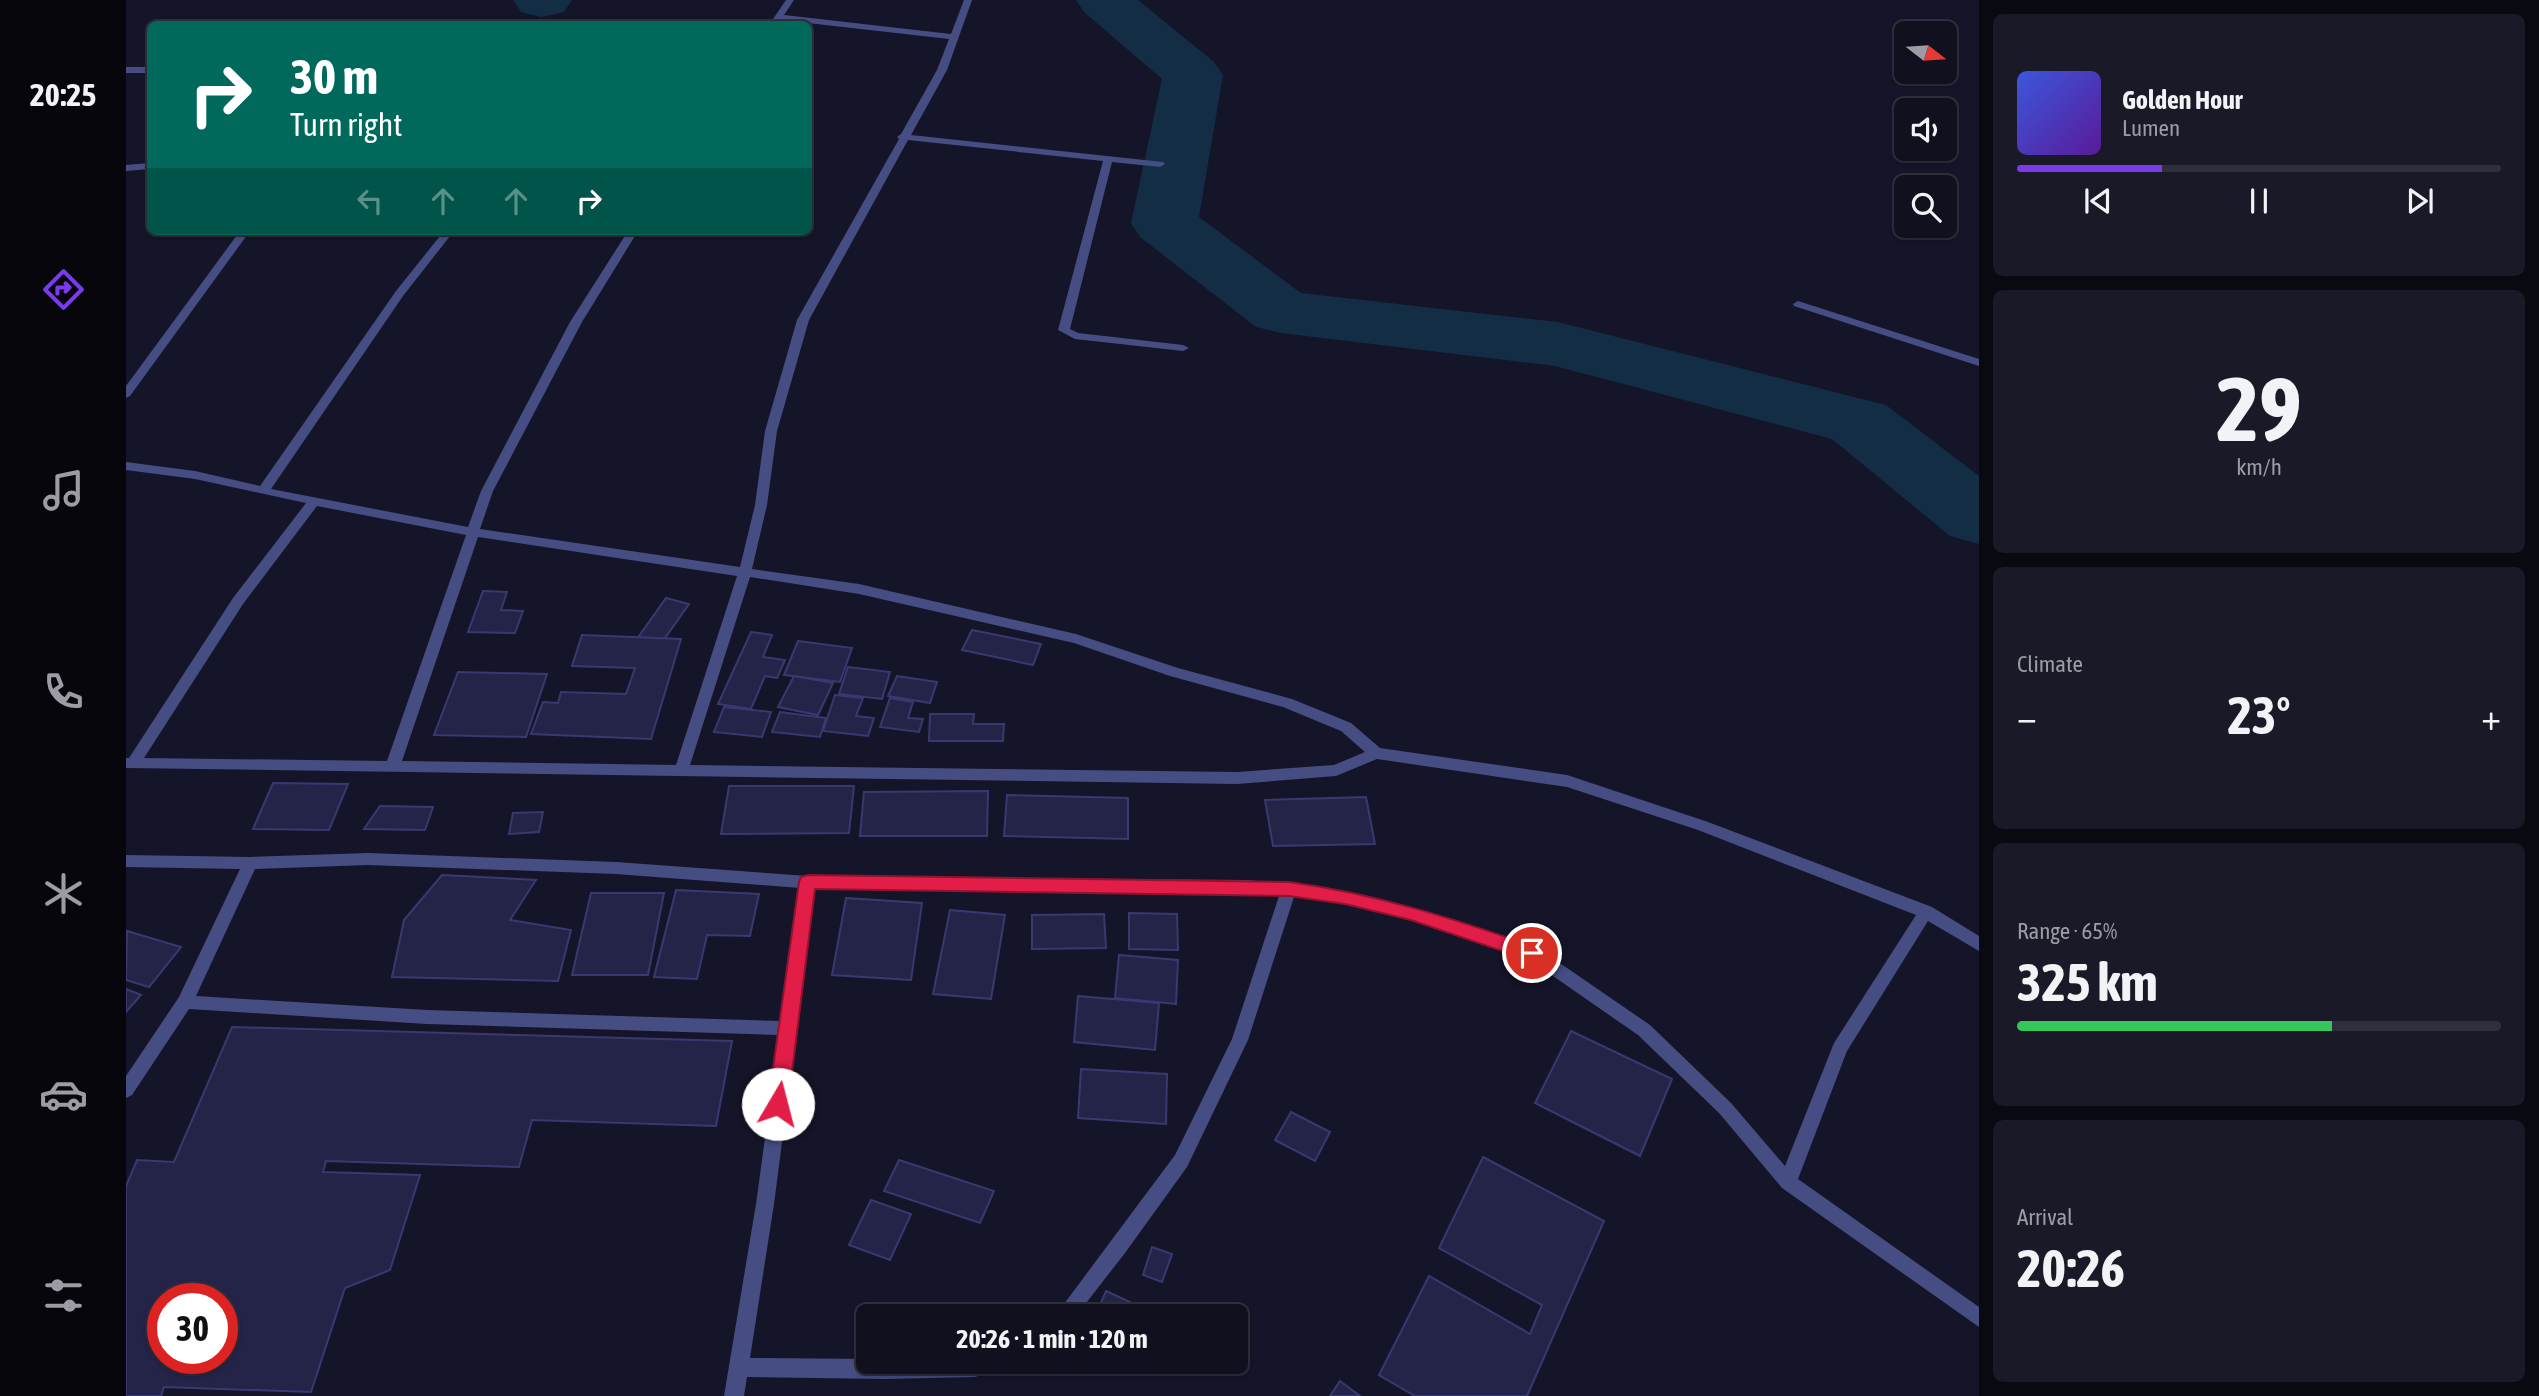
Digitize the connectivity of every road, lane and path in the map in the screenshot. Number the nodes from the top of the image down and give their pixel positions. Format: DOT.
graph roads {
  1 [pos="790,0"];
  2 [pos="968,0"];
  3 [pos="776,21"];
  4 [pos="812,24"];
  5 [pos="955,37"];
  6 [pos="147,69"];
  7 [pos="126,70"];
  8 [pos="902,137"];
  9 [pos="1108,159"];
  10 [pos="1160,164"];
  11 [pos="147,166"];
  12 [pos="126,168"];
  13 [pos="242,235"];
  14 [pos="446,235"];
  15 [pos="630,235"];
  16 [pos="1798,304"];
  17 [pos="1183,348"];
  18 [pos="1979,363"];
  19 [pos="126,394"];
  20 [pos="126,466"];
  21 [pos="263,491"];
  22 [pos="315,500"];
  23 [pos="471,532"];
  24 [pos="745,572"];
  25 [pos="1376,753"];
  26 [pos="129,763"];
  27 [pos="393,766"];
  28 [pos="681,771"];
  29 [pos="126,861"];
  30 [pos="250,863"];
  31 [pos="808,882"];
  32 [pos="1289,889"];
  33 [pos="1926,912"];
  34 [pos="1979,944"];
  35 [pos="185,1002"];
  36 [pos="788,1028"];
  37 [pos="126,1090"];
  38 [pos="1788,1181"];
  39 [pos="1074,1304"];
  40 [pos="1979,1318"];
  41 [pos="738,1367"];
  42 [pos="856,1368"];
  43 [pos="734,1396"];
  1 -- 3 [label="street"];
  2 -- 5 [label="street"];
  4 -- 5 [label="street"];
  5 -- 8 [label="street"];
  6 -- 7 [label="street"];
  8 -- 9 [label="street"];
  8 -- 24 [label="street"];
  9 -- 10 [label="street"];
  9 -- 17 [label="street"];
  11 -- 12 [label="street"];
  13 -- 19 [label="street"];
  14 -- 21 [label="street"];
  15 -- 23 [label="street"];
  16 -- 18 [label="street"];
  20 -- 21 [label="street"];
  21 -- 22 [label="street"];
  22 -- 23 [label="street"];
  22 -- 26 [label="street"];
  23 -- 24 [label="street"];
  23 -- 27 [label="street"];
  24 -- 25 [label="street"];
  24 -- 28 [label="street"];
  25 -- 28 [label="street"];
  25 -- 33 [label="street"];
  26 -- 27 [label="street"];
  27 -- 28 [label="street"];
  29 -- 30 [label="street"];
  30 -- 31 [label="street"];
  30 -- 35 [label="street"];
  31 -- 32 [label="street"];
  31 -- 36 [label="street"];
  32 -- 38 [label="street"];
  32 -- 39 [label="street"];
  33 -- 34 [label="street"];
  33 -- 38 [label="street"];
  35 -- 36 [label="street"];
  35 -- 37 [label="street"];
  36 -- 41 [label="street"];
  38 -- 40 [label="street"];
  41 -- 42 [label="street"];
  41 -- 43 [label="street"];
}
